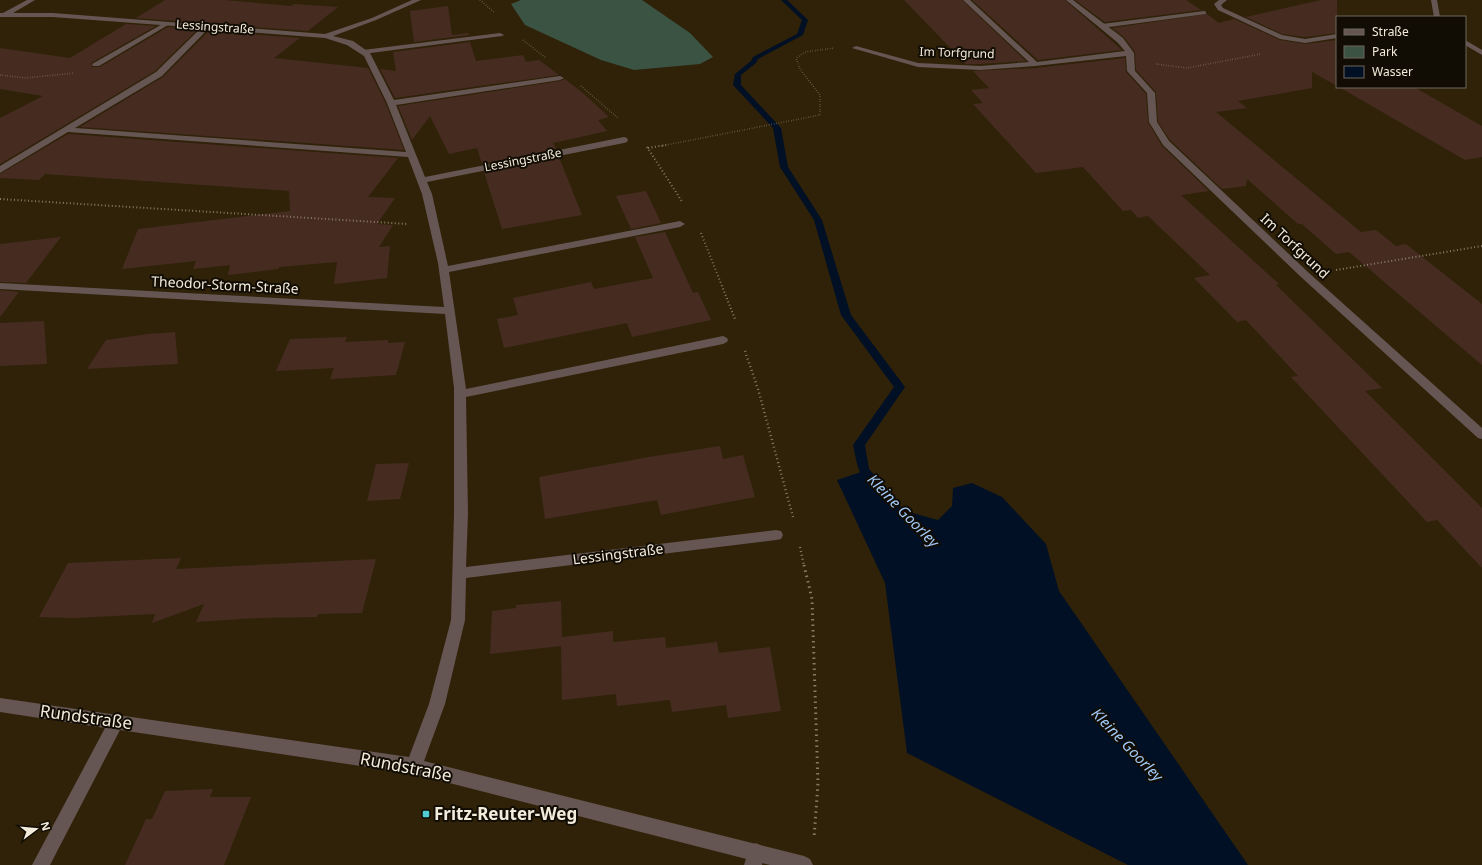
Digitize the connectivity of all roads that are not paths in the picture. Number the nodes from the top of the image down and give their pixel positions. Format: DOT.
graph roads {
  1 [pos="32,0"];
  2 [pos="418,0"];
  3 [pos="966,0"];
  4 [pos="1069,0"];
  5 [pos="1224,0"];
  6 [pos="1434,0"];
  7 [pos="1204,13"];
  8 [pos="2,15"];
  9 [pos="1437,16"];
  10 [pos="166,24"];
  11 [pos="1102,26"];
  12 [pos="206,27"];
  13 [pos="500,35"];
  14 [pos="326,36"];
  15 [pos="1336,36"];
  16 [pos="1466,43"];
  17 [pos="856,48"];
  18 [pos="364,52"];
  19 [pos="1482,54"];
  20 [pos="1130,56"];
  21 [pos="96,64"];
  22 [pos="1035,64"];
  23 [pos="560,78"];
  24 [pos="391,103"];
  25 [pos="68,130"];
  26 [pos="624,140"];
  27 [pos="412,155"];
  28 [pos="0,170"];
  29 [pos="421,180"];
  30 [pos="680,224"];
  31 [pos="444,270"];
  32 [pos="0,286"];
  33 [pos="449,311"];
  34 [pos="723,340"];
  35 [pos="460,394"];
  36 [pos="1482,435"];
  37 [pos="776,535"];
  38 [pos="460,574"];
  39 [pos="0,705"];
  40 [pos="116,722"];
  41 [pos="414,766"];
  42 [pos="754,858"];
  43 [pos="41,865"];
  44 [pos="804,865"];
  1 -- 8 [label="street, Lessingstraße"];
  2 -- 14 [label="street"];
  3 -- 22 [label="street, Im Torfgrund"];
  4 -- 11 [label="street, Im Torfgrund"];
  5 -- 15 [label="street"];
  6 -- 9 [label="street"];
  7 -- 11 [label="street"];
  8 -- 10 [label="street, Lessingstraße"];
  10 -- 12 [label="street, Lessingstraße"];
  10 -- 21 [label="street"];
  11 -- 20 [label="street, Im Torfgrund"];
  12 -- 14 [label="street, Lessingstraße"];
  12 -- 25 [label="street"];
  13 -- 18 [label="street"];
  14 -- 18 [label="street, Lessingstraße"];
  16 -- 19 [label="street"];
  17 -- 22 [label="street, Im Torfgrund"];
  18 -- 24 [label="street, Lessingstraße"];
  20 -- 22 [label="street, Im Torfgrund"];
  20 -- 36 [label="street, Im Torfgrund"];
  23 -- 24 [label="street"];
  24 -- 27 [label="street, Lessingstraße"];
  25 -- 27 [label="street"];
  25 -- 28 [label="street"];
  26 -- 29 [label="street, Lessingstraße"];
  27 -- 29 [label="street, Lessingstraße"];
  29 -- 31 [label="street, Lessingstraße"];
  30 -- 31 [label="street"];
  31 -- 33 [label="street, Lessingstraße"];
  32 -- 33 [label="street, Theodor-Storm-Straße"];
  33 -- 35 [label="street, Lessingstraße"];
  34 -- 35 [label="street"];
  35 -- 38 [label="street, Lessingstraße"];
  37 -- 38 [label="street, Lessingstraße"];
  38 -- 41 [label="street, Lessingstraße"];
  39 -- 40 [label="street, Rundstraße"];
  40 -- 41 [label="street, Rundstraße"];
  40 -- 43 [label="street"];
  41 -- 42 [label="street, Rundstraße"];
  42 -- 44 [label="street, Rundstraße"];
}
